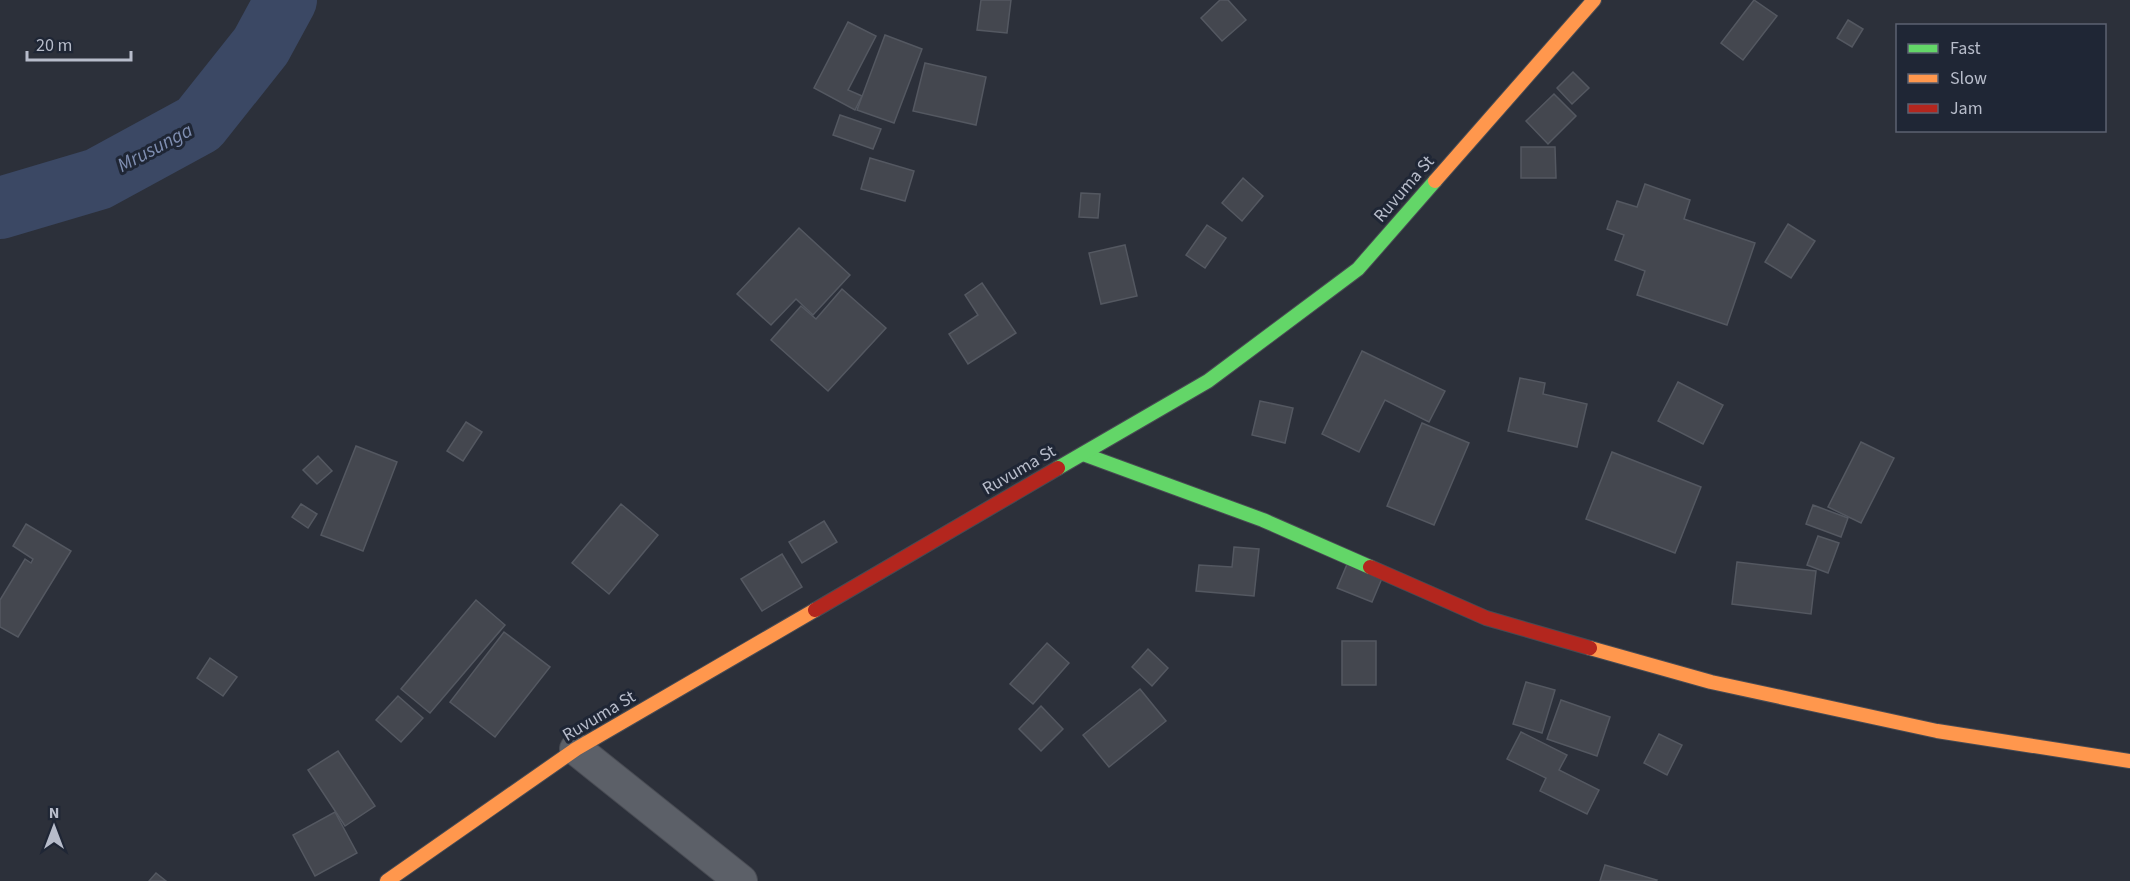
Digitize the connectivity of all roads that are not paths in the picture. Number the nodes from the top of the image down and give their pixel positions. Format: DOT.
graph roads {
  1 [pos="1594,0"];
  2 [pos="1083,453"];
  3 [pos="576,749"];
  4 [pos="2130,761"];
  5 [pos="387,881"];
  6 [pos="741,881"];
  1 -- 2 [label="street, Ruvuma St"];
  2 -- 3 [label="street, Ruvuma St"];
  2 -- 4 [label="street"];
  3 -- 5 [label="street, Ruvuma St"];
  3 -- 6 [label="street"];
}
